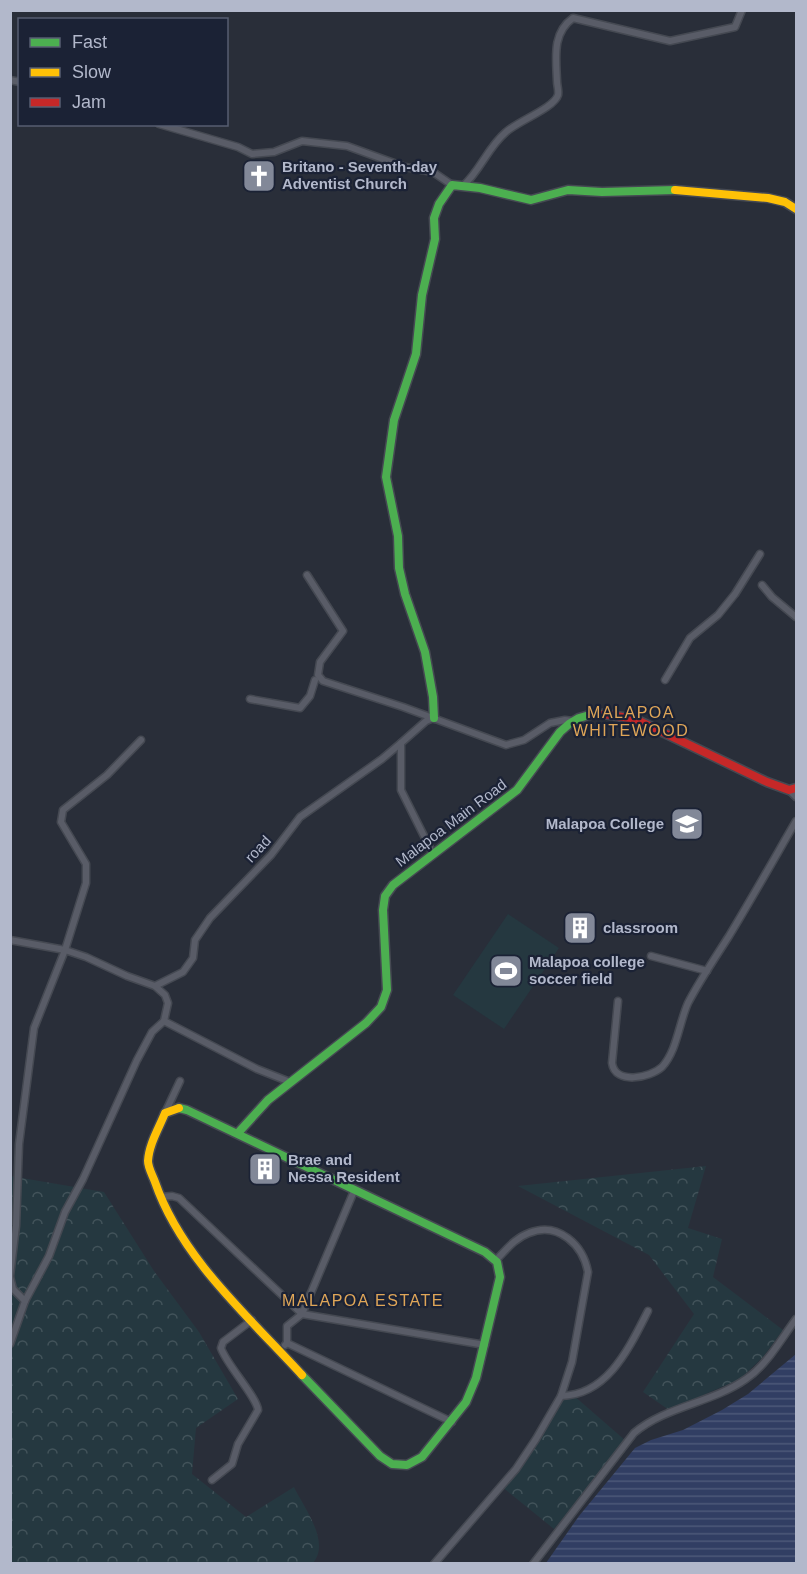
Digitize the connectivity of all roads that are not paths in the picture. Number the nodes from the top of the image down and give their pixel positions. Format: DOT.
graph roads {
  1 [pos="742,10"];
  2 [pos="166,126"];
  3 [pos="452,185"];
  4 [pos="463,186"];
  5 [pos="796,208"];
  6 [pos="760,554"];
  7 [pos="307,575"];
  8 [pos="762,585"];
  9 [pos="796,617"];
  10 [pos="315,680"];
  11 [pos="665,680"];
  12 [pos="250,699"];
  13 [pos="434,718"];
  14 [pos="573,721"];
  15 [pos="141,740"];
  16 [pos="401,743"];
  17 [pos="793,789"];
  18 [pos="796,797"];
  19 [pos="796,821"];
  20 [pos="433,854"];
  21 [pos="10,940"];
  22 [pos="65,950"];
  23 [pos="651,956"];
  24 [pos="707,971"];
  25 [pos="155,986"];
  26 [pos="618,1001"];
  27 [pos="164,1021"];
  28 [pos="180,1081"];
  29 [pos="290,1082"];
  30 [pos="165,1113"];
  31 [pos="238,1133"];
  32 [pos="354,1191"];
  33 [pos="160,1197"];
  34 [pos="496,1260"];
  35 [pos="10,1277"];
  36 [pos="25,1301"];
  37 [pos="648,1311"];
  38 [pos="302,1314"];
  39 [pos="796,1319"];
  40 [pos="252,1320"];
  41 [pos="10,1344"];
  42 [pos="485,1345"];
  43 [pos="283,1347"];
  44 [pos="561,1396"];
  45 [pos="452,1422"];
  46 [pos="212,1480"];
  47 [pos="434,1563"];
  48 [pos="532,1563"];
  1 -- 4 [label="street"];
  2 -- 3 [label="street"];
  3 -- 4 [label="street"];
  3 -- 13 [label="street"];
  4 -- 5 [label="street"];
  6 -- 11 [label="street"];
  7 -- 13 [label="street"];
  8 -- 9 [label="street"];
  10 -- 12 [label="street"];
  13 -- 14 [label="street"];
  13 -- 16 [label="street, road"];
  14 -- 17 [label="street"];
  14 -- 20 [label="street, Malapoa Main Road"];
  15 -- 22 [label="street"];
  16 -- 20 [label="street"];
  16 -- 25 [label="street, road"];
  17 -- 18 [label="street"];
  19 -- 24 [label="street"];
  20 -- 29 [label="street, Malapoa Main Road"];
  21 -- 22 [label="street"];
  22 -- 25 [label="street"];
  22 -- 35 [label="street"];
  23 -- 24 [label="street"];
  24 -- 26 [label="street"];
  25 -- 27 [label="street"];
  27 -- 29 [label="street"];
  27 -- 36 [label="street"];
  28 -- 30 [label="street"];
  29 -- 31 [label="street, Malapoa Main Road"];
  30 -- 31 [label="street"];
  30 -- 33 [label="street"];
  31 -- 32 [label="street"];
  32 -- 34 [label="street"];
  32 -- 38 [label="street"];
  33 -- 38 [label="street"];
  33 -- 40 [label="street"];
  34 -- 42 [label="street"];
  34 -- 44 [label="street"];
  35 -- 36 [label="street"];
  36 -- 41 [label="street"];
  37 -- 44 [label="street"];
  38 -- 42 [label="street"];
  38 -- 43 [label="street"];
  39 -- 48 [label="street"];
  40 -- 43 [label="street"];
  40 -- 46 [label="street"];
  42 -- 45 [label="street"];
  43 -- 45 [label="street"];
  43 -- 45 [label="street"];
  44 -- 47 [label="street"];
}
